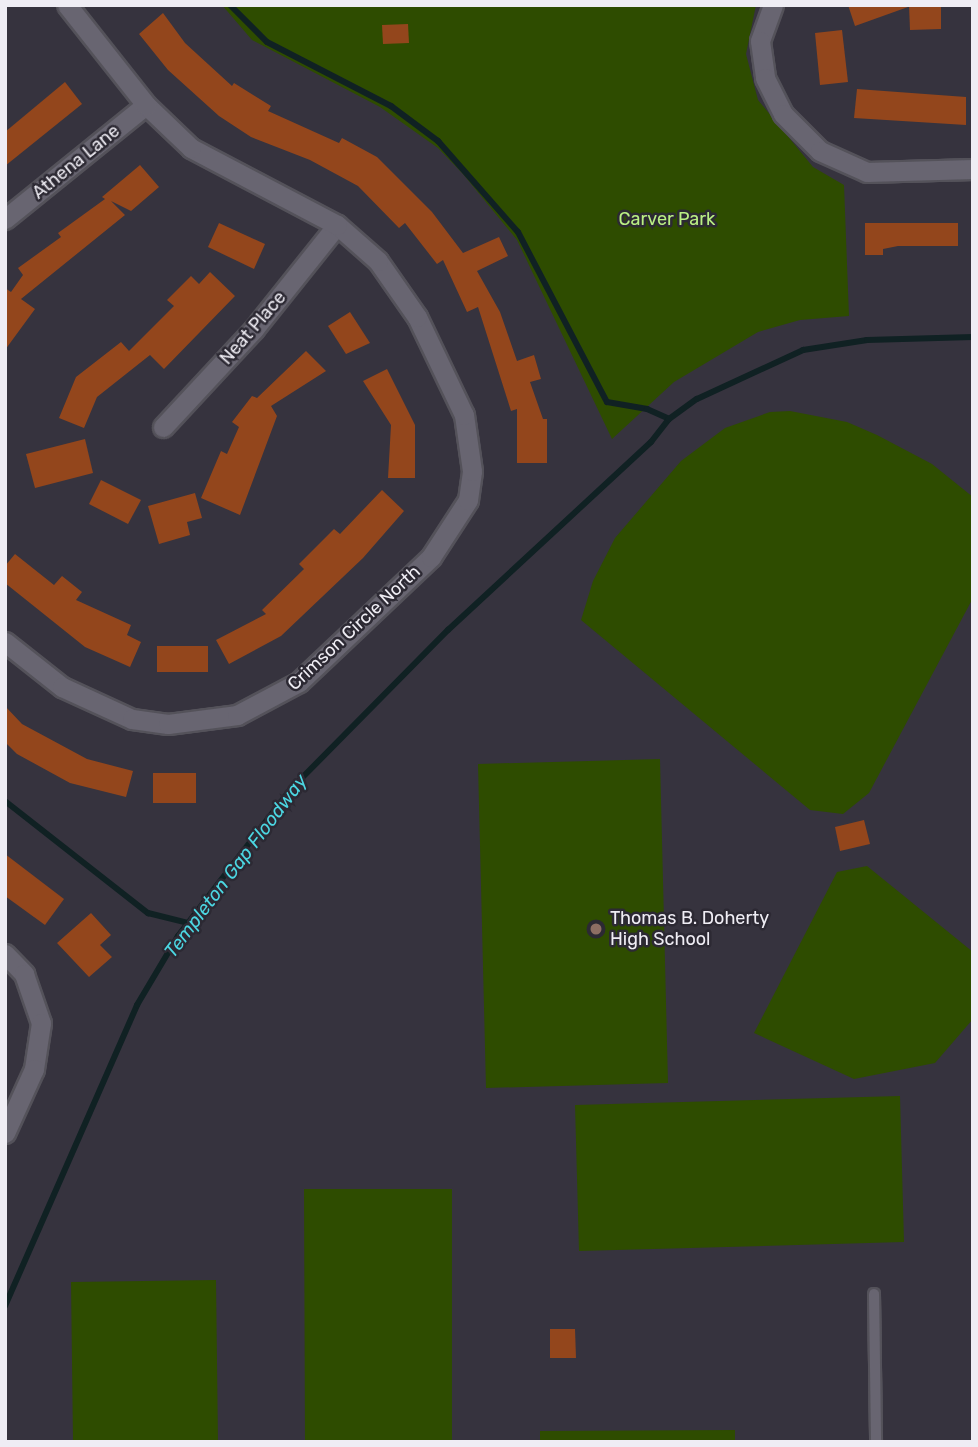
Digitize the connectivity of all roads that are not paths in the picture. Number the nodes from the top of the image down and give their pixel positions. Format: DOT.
graph roads {
  1 [pos="67,5"];
  2 [pos="773,5"];
  3 [pos="146,105"];
  4 [pos="973,169"];
  5 [pos="5,219"];
  6 [pos="337,225"];
  7 [pos="163,427"];
  8 [pos="5,642"];
  9 [pos="5,954"];
  10 [pos="5,1133"];
  11 [pos="874,1294"];
  12 [pos="876,1442"];
  1 -- 3 [label="street, Crimson Circle North"];
  2 -- 4 [label="street"];
  3 -- 5 [label="street, Athena Lane"];
  3 -- 6 [label="street, Crimson Circle North"];
  6 -- 7 [label="street, Neat Place"];
  6 -- 8 [label="street, Crimson Circle North"];
  9 -- 10 [label="street"];
  11 -- 12 [label="lane"];
}
